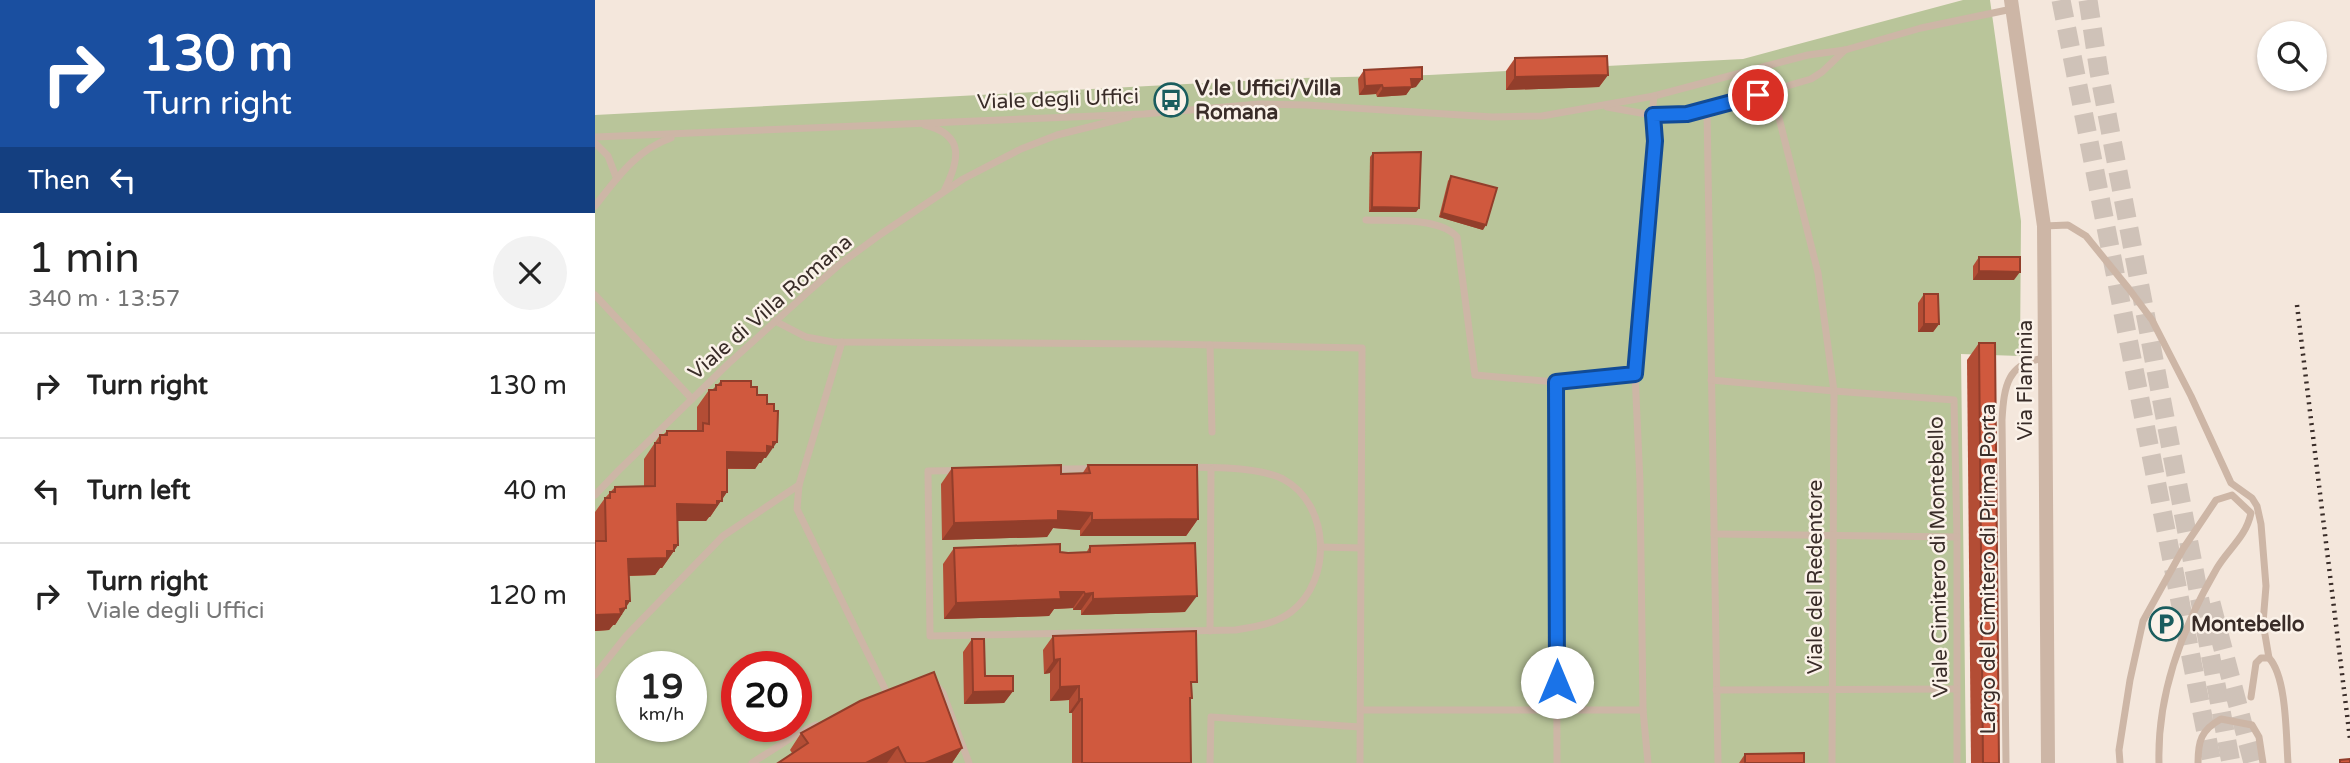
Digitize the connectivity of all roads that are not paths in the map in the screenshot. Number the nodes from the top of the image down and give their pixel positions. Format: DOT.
graph roads {
  1 [pos="2011,4"];
  2 [pos="1845,50"];
  3 [pos="1766,66"];
  4 [pos="1773,91"];
  5 [pos="1654,96"];
  6 [pos="1602,106"];
  7 [pos="1707,109"];
  8 [pos="1144,114"];
  9 [pos="1653,115"];
  10 [pos="903,123"];
  11 [pos="682,135"];
  12 [pos="595,137"];
  13 [pos="595,143"];
  14 [pos="616,177"];
  15 [pos="944,192"];
  16 [pos="595,206"];
  17 [pos="1366,220"];
  18 [pos="2044,226"];
  19 [pos="595,295"];
  20 [pos="775,321"];
  21 [pos="842,342"];
  22 [pos="1210,345"];
  23 [pos="2046,358"];
  24 [pos="1635,374"];
  25 [pos="1711,380"];
  26 [pos="1556,382"];
  27 [pos="1834,391"];
  28 [pos="692,399"];
  29 [pos="1212,432"];
  30 [pos="1211,469"];
  31 [pos="799,485"];
  32 [pos="595,495"];
  33 [pos="1714,534"];
  34 [pos="1832,536"];
  35 [pos="1957,537"];
  36 [pos="1321,547"];
  37 [pos="1361,548"];
  38 [pos="1210,631"];
  39 [pos="2269,658"];
  40 [pos="595,676"];
  41 [pos="926,679"];
  42 [pos="1832,689"];
  43 [pos="1957,689"];
  44 [pos="896,690"];
  45 [pos="1716,690"];
  46 [pos="887,694"];
  47 [pos="2251,697"];
  48 [pos="876,699"];
  49 [pos="1557,709"];
  50 [pos="1361,710"];
  51 [pos="1643,710"];
  52 [pos="819,724"];
  53 [pos="1360,727"];
  54 [pos="752,763"];
  55 [pos="969,763"];
  56 [pos="1210,763"];
  57 [pos="1360,763"];
  58 [pos="1557,763"];
  59 [pos="1648,763"];
  60 [pos="1718,763"];
  61 [pos="1832,763"];
  62 [pos="1957,763"];
  63 [pos="2006,763"];
  64 [pos="2048,763"];
  65 [pos="2120,763"];
  66 [pos="2159,763"];
  67 [pos="2198,763"];
  68 [pos="2263,763"];
  69 [pos="2288,763"];
  1 -- 2 [label="lane, Viale degli Uffici"];
  1 -- 18 [label="street, Via Flaminia"];
  2 -- 3 [label="lane, Viale degli Uffici"];
  2 -- 4 [label="lane, Viale degli Uffici"];
  3 -- 4 [label="lane"];
  3 -- 5 [label="lane, Viale degli Uffici"];
  4 -- 7 [label="lane, Viale degli Uffici"];
  4 -- 27 [label="lane"];
  5 -- 6 [label="lane, Viale degli Uffici"];
  5 -- 9 [label="lane"];
  6 -- 8 [label="lane, Viale degli Uffici"];
  6 -- 9 [label="lane, Viale degli Uffici"];
  7 -- 9 [label="lane, Viale degli Uffici"];
  7 -- 25 [label="lane"];
  8 -- 10 [label="lane, Viale degli Uffici"];
  8 -- 15 [label="lane, Viale di Villa Romana"];
  9 -- 24 [label="lane"];
  10 -- 11 [label="lane, Viale degli Uffici"];
  10 -- 15 [label="lane"];
  11 -- 12 [label="lane, Viale degli Uffici"];
  11 -- 14 [label="lane"];
  13 -- 14 [label="lane"];
  14 -- 16 [label="lane"];
  15 -- 20 [label="lane, Viale di Villa Romana"];
  17 -- 26 [label="lane"];
  18 -- 23 [label="street, Via Flaminia"];
  18 -- 39 [label="lane"];
  19 -- 28 [label="lane"];
  20 -- 21 [label="lane"];
  20 -- 28 [label="lane, Viale di Villa Romana"];
  21 -- 22 [label="lane"];
  21 -- 31 [label="lane"];
  22 -- 29 [label="lane"];
  22 -- 37 [label="lane"];
  23 -- 63 [label="lane, Largo del Cimitero di Prima Porta"];
  23 -- 64 [label="street, Via Flaminia"];
  24 -- 26 [label="lane"];
  24 -- 51 [label="lane"];
  25 -- 27 [label="lane"];
  25 -- 33 [label="lane"];
  26 -- 49 [label="lane"];
  27 -- 34 [label="lane, Viale del Redentore"];
  27 -- 35 [label="lane, Viale Cimitero di Montebello"];
  28 -- 32 [label="lane, Viale di Villa Romana"];
  30 -- 36 [label="lane"];
  30 -- 38 [label="lane"];
  30 -- 38 [label="lane"];
  31 -- 40 [label="lane"];
  31 -- 46 [label="lane"];
  33 -- 34 [label="lane"];
  33 -- 45 [label="lane"];
  34 -- 35 [label="lane"];
  34 -- 42 [label="lane, Viale del Redentore"];
  35 -- 43 [label="lane, Viale Cimitero di Montebello"];
  36 -- 37 [label="lane"];
  36 -- 38 [label="lane"];
  37 -- 50 [label="lane"];
  39 -- 47 [label="lane"];
  39 -- 69 [label="lane"];
  41 -- 55 [label="lane"];
  42 -- 43 [label="lane"];
  42 -- 45 [label="lane"];
  42 -- 61 [label="lane, Viale del Redentore"];
  43 -- 62 [label="lane, Viale Cimitero di Montebello"];
  44 -- 46 [label="lane"];
  45 -- 60 [label="lane"];
  46 -- 48 [label="lane"];
  49 -- 50 [label="lane"];
  49 -- 51 [label="lane"];
  49 -- 58 [label="lane"];
  50 -- 53 [label="lane"];
  51 -- 59 [label="lane"];
  52 -- 54 [label="lane"];
  53 -- 56 [label="lane"];
  53 -- 57 [label="lane"];
  65 -- 66 [label="lane"];
  67 -- 68 [label="lane"];
}
